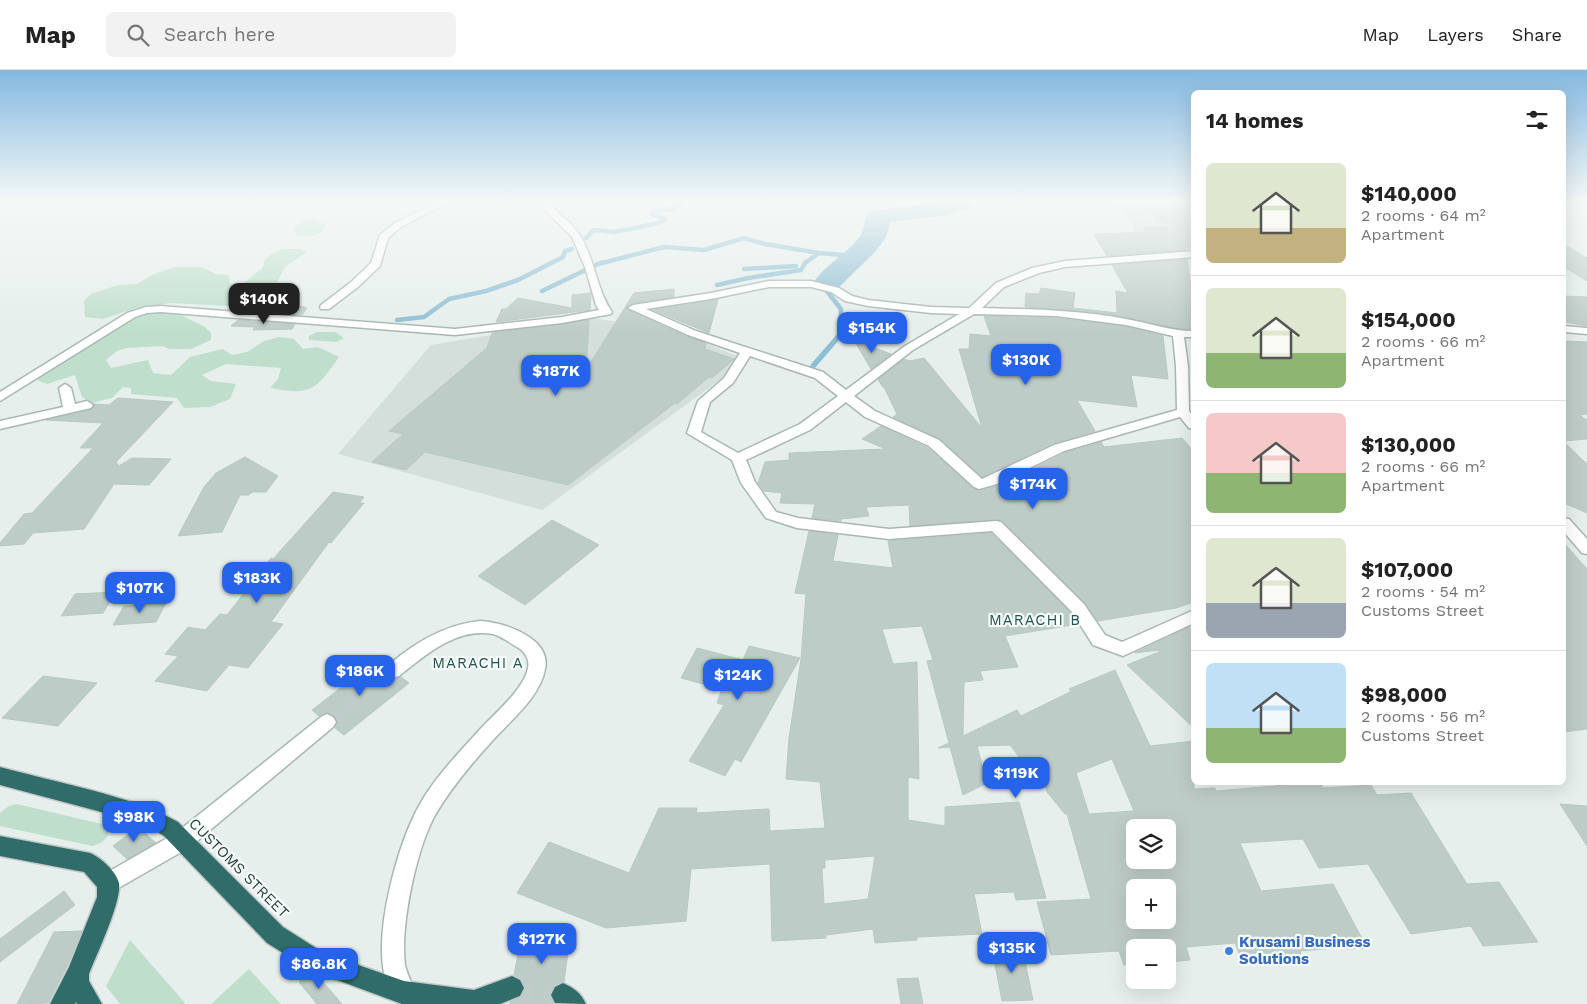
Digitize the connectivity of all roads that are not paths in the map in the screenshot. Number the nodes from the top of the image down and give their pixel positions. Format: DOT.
graph roads {
  1 [pos="381,245"];
  2 [pos="580,245"];
  3 [pos="1191,254"];
  4 [pos="325,307"];
  5 [pos="620,310"];
  6 [pos="972,311"];
  7 [pos="1566,329"];
  8 [pos="1587,331"];
  9 [pos="1178,334"];
  10 [pos="1191,334"];
  11 [pos="748,350"];
  12 [pos="65,388"];
  13 [pos="846,396"];
  14 [pos="0,397"];
  15 [pos="87,405"];
  16 [pos="70,410"];
  17 [pos="1183,412"];
  18 [pos="1191,421"];
  19 [pos="0,426"];
  20 [pos="738,458"];
  21 [pos="1566,527"];
  22 [pos="1566,528"];
  23 [pos="1587,528"];
  24 [pos="1587,549"];
  25 [pos="1191,617"];
  26 [pos="392,671"];
  27 [pos="327,722"];
  28 [pos="0,776"];
  29 [pos="183,840"];
  30 [pos="0,846"];
  31 [pos="108,883"];
  32 [pos="78,974"];
  33 [pos="512,988"];
  34 [pos="404,993"];
  35 [pos="471,1003"];
  36 [pos="62,1004"];
  37 [pos="90,1004"];
  1 -- 4 [label="street"];
  2 -- 5 [label="street"];
  3 -- 6 [label="street"];
  5 -- 6 [label="street"];
  5 -- 11 [label="street"];
  5 -- 14 [label="street"];
  6 -- 9 [label="street"];
  6 -- 13 [label="street"];
  7 -- 8 [label="street"];
  9 -- 10 [label="street"];
  9 -- 17 [label="street"];
  11 -- 13 [label="street"];
  11 -- 20 [label="street"];
  12 -- 16 [label="street"];
  13 -- 17 [label="street"];
  13 -- 20 [label="street"];
  15 -- 16 [label="street"];
  16 -- 19 [label="street"];
  17 -- 18 [label="street"];
  20 -- 25 [label="street"];
  21 -- 23 [label="street"];
  22 -- 24 [label="street"];
  26 -- 34 [label="street"];
  27 -- 29 [label="street"];
  28 -- 29 [label="highway, CUSTOMS STREET"];
  29 -- 31 [label="street"];
  29 -- 34 [label="highway, CUSTOMS STREET"];
  30 -- 31 [label="highway"];
  31 -- 32 [label="highway"];
  32 -- 36 [label="highway"];
  32 -- 37 [label="highway"];
  33 -- 35 [label="highway, CUSTOMS STREET"];
  34 -- 35 [label="highway, CUSTOMS STREET"];
}
